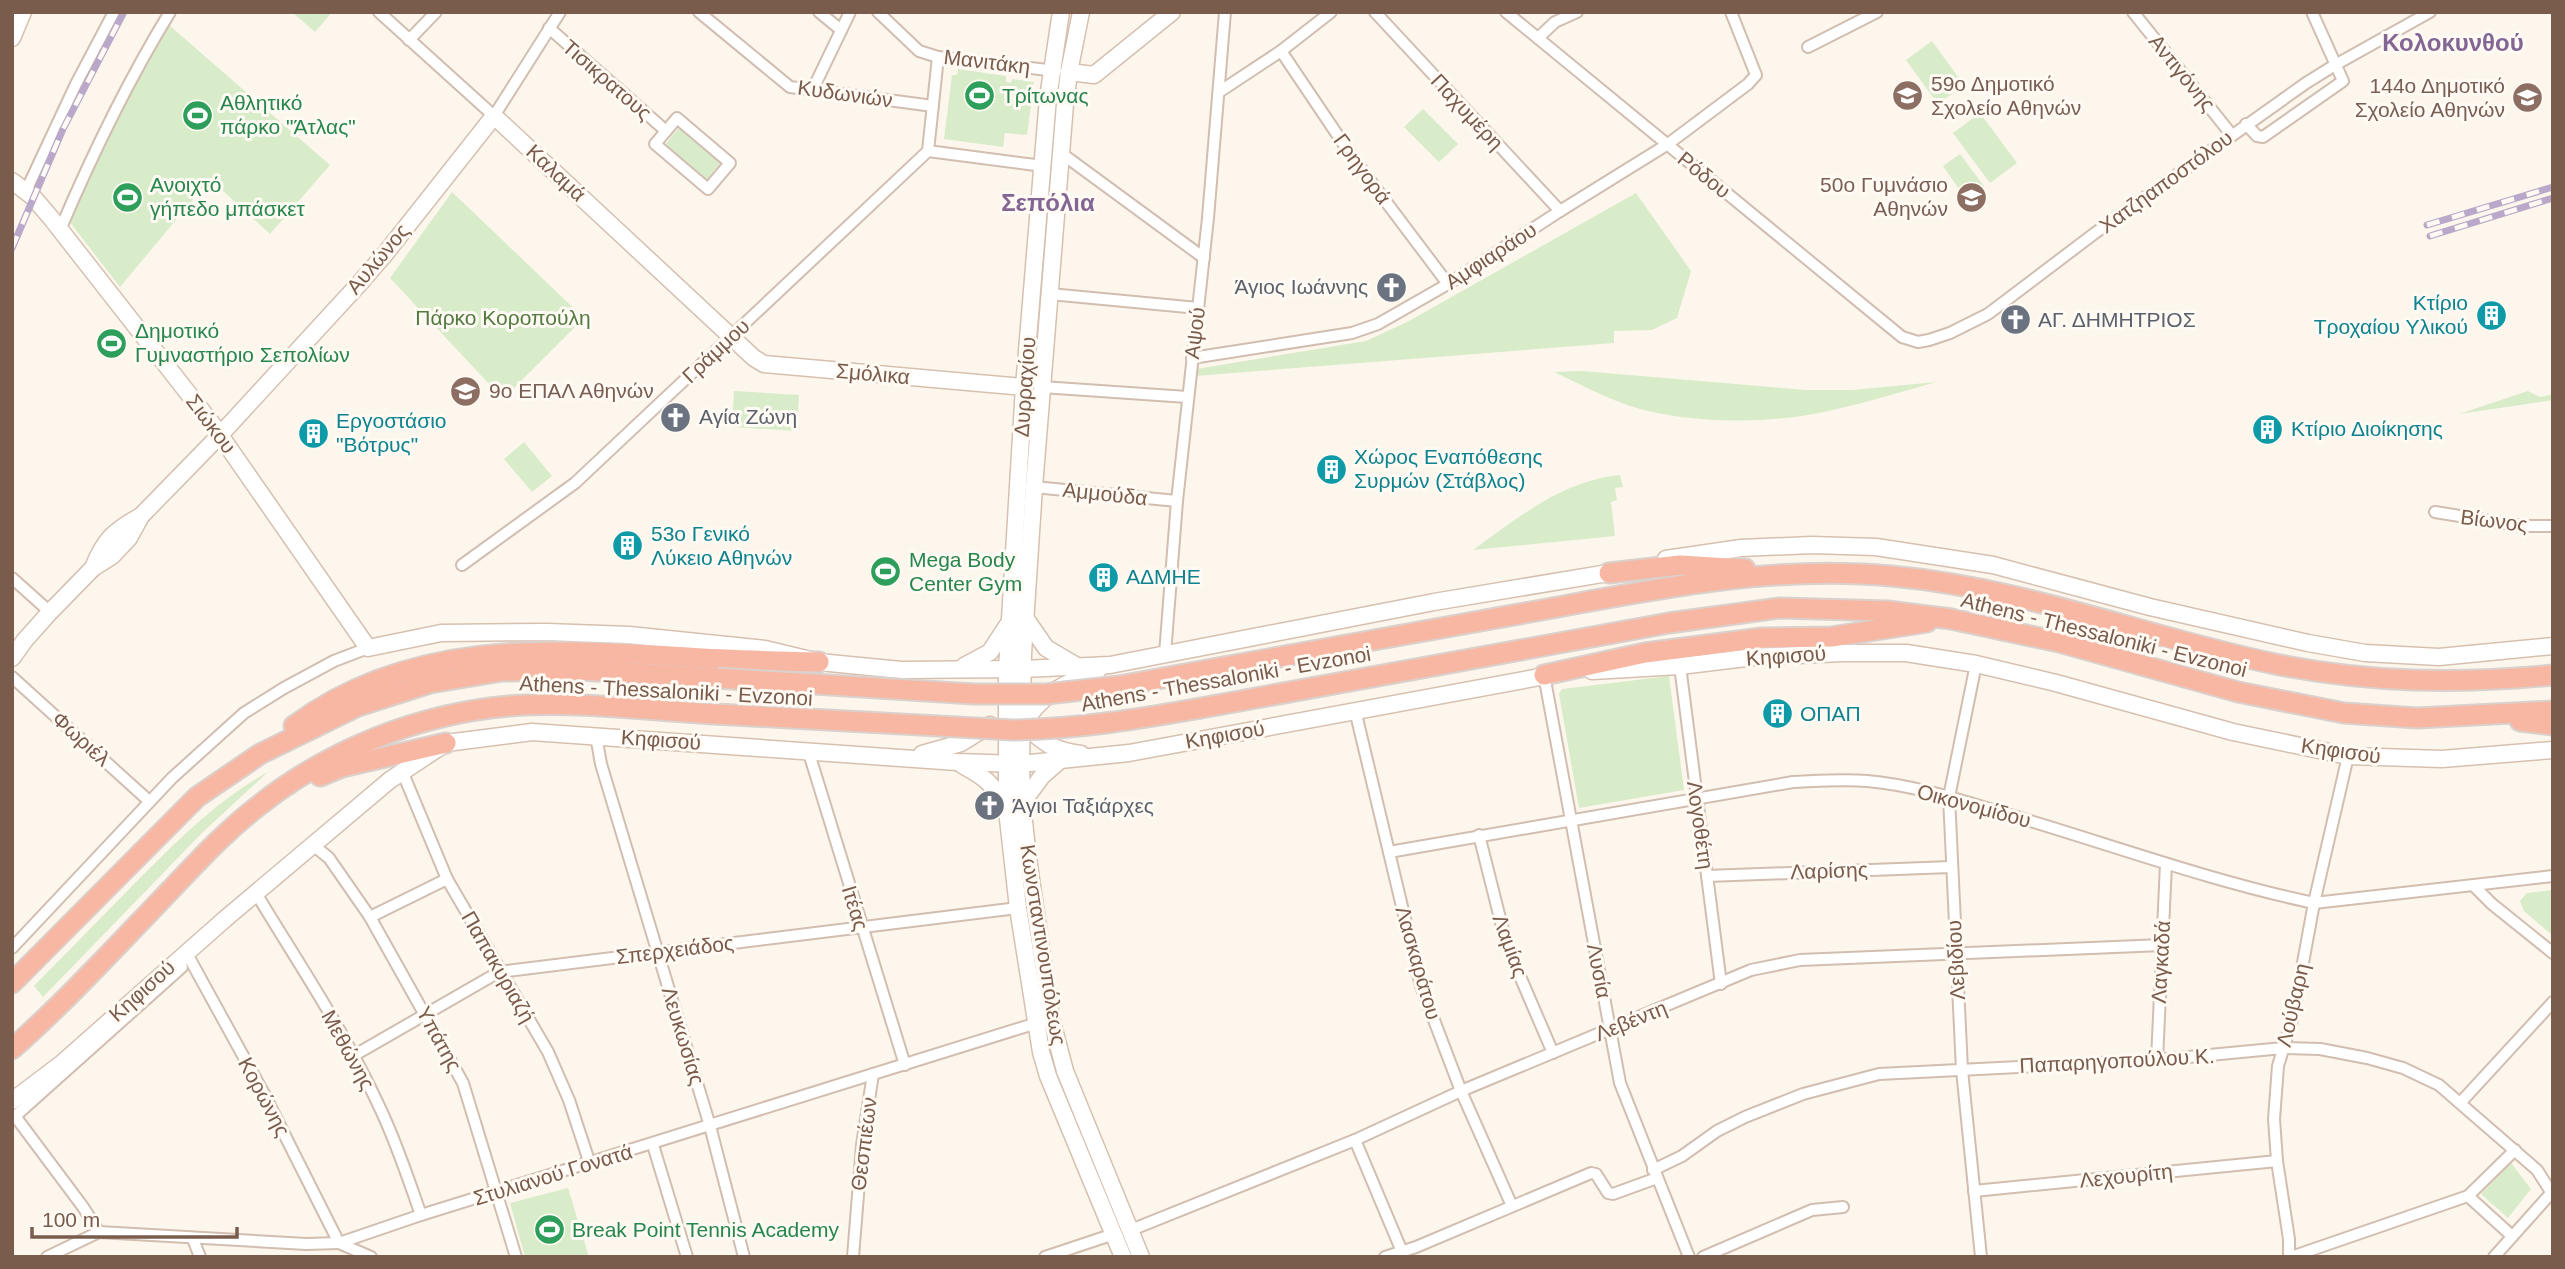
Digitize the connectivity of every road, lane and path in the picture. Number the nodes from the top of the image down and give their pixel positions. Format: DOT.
graph roads {
  1 [pos="23,12"];
  2 [pos="114,12"];
  3 [pos="170,12"];
  4 [pos="379,12"];
  5 [pos="436,12"];
  6 [pos="560,12"];
  7 [pos="699,12"];
  8 [pos="819,12"];
  9 [pos="850,12"];
  10 [pos="878,12"];
  11 [pos="1060,12"];
  12 [pos="1081,12"];
  13 [pos="1172,12"];
  14 [pos="1225,12"];
  15 [pos="1331,12"];
  16 [pos="1375,12"];
  17 [pos="1506,12"];
  18 [pos="1577,12"];
  19 [pos="1731,12"];
  20 [pos="1877,12"];
  21 [pos="2133,12"];
  22 [pos="2312,12"];
  23 [pos="2430,12"];
  24 [pos="549,29"];
  25 [pos="841,30"];
  26 [pos="12,38"];
  27 [pos="1538,38"];
  28 [pos="409,40"];
  29 [pos="1808,47"];
  30 [pos="1281,51"];
  31 [pos="938,57"];
  32 [pos="2334,65"];
  33 [pos="1051,71"];
  34 [pos="1069,72"];
  35 [pos="812,91"];
  36 [pos="1219,92"];
  37 [pos="933,106"];
  38 [pos="494,116"];
  39 [pos="2246,124"];
  40 [pos="666,131"];
  41 [pos="2231,134"];
  42 [pos="1668,145"];
  43 [pos="928,151"];
  44 [pos="1061,153"];
  45 [pos="1043,166"];
  46 [pos="12,181"];
  47 [pos="26,191"];
  48 [pos="1560,211"];
  49 [pos="60,230"];
  50 [pos="1204,258"];
  51 [pos="1448,284"];
  52 [pos="1050,294"];
  53 [pos="1198,307"];
  54 [pos="732,336"];
  55 [pos="1902,337"];
  56 [pos="1192,358"];
  57 [pos="1024,387"];
  58 [pos="1042,387"];
  59 [pos="1187,397"];
  60 [pos="220,435"];
  61 [pos="1034,487"];
  62 [pos="1177,501"];
  63 [pos="2435,512"];
  64 [pos="2553,526"];
  65 [pos="462,565"];
  66 [pos="1609,573"];
  67 [pos="1778,573"];
  68 [pos="12,578"];
  69 [pos="50,612"];
  70 [pos="1018,619"];
  71 [pos="1951,619"];
  72 [pos="2553,646"];
  73 [pos="368,648"];
  74 [pos="1165,654"];
  75 [pos="12,658"];
  76 [pos="819,662"];
  77 [pos="1976,664"];
  78 [pos="1110,665"];
  79 [pos="1077,666"];
  80 [pos="1680,666"];
  81 [pos="960,668"];
  82 [pos="918,669"];
  83 [pos="1015,669"];
  84 [pos="1544,675"];
  85 [pos="2553,675"];
  86 [pos="12,677"];
  87 [pos="1006,709"];
  88 [pos="1355,710"];
  89 [pos="2553,711"];
  90 [pos="2485,715"];
  91 [pos="1024,724"];
  92 [pos="2553,726"];
  93 [pos="596,736"];
  94 [pos="446,743"];
  95 [pos="808,750"];
  96 [pos="2553,751"];
  97 [pos="260,754"];
  98 [pos="1111,755"];
  99 [pos="2348,756"];
  100 [pos="908,757"];
  101 [pos="1058,761"];
  102 [pos="957,762"];
  103 [pos="1013,764"];
  104 [pos="402,771"];
  105 [pos="279,791"];
  106 [pos="1948,797"];
  107 [pos="1696,799"];
  108 [pos="149,801"];
  109 [pos="1022,803"];
  110 [pos="1007,810"];
  111 [pos="1571,821"];
  112 [pos="1479,835"];
  113 [pos="313,845"];
  114 [pos="1389,852"];
  115 [pos="2166,864"];
  116 [pos="1951,867"];
  117 [pos="1707,876"];
  118 [pos="2553,876"];
  119 [pos="447,879"];
  120 [pos="2473,885"];
  121 [pos="256,893"];
  122 [pos="2314,904"];
  123 [pos="1018,908"];
  124 [pos="370,917"];
  125 [pos="861,927"];
  126 [pos="2162,945"];
  127 [pos="12,948"];
  128 [pos="658,952"];
  129 [pos="2553,953"];
  130 [pos="189,955"];
  131 [pos="1956,955"];
  132 [pos="499,972"];
  133 [pos="16,978"];
  134 [pos="1721,984"];
  135 [pos="2553,1002"];
  136 [pos="425,1014"];
  137 [pos="1051,1018"];
  138 [pos="1035,1024"];
  139 [pos="1611,1030"];
  140 [pos="2283,1048"];
  141 [pos="12,1049"];
  142 [pos="1553,1053"];
  143 [pos="353,1056"];
  144 [pos="2157,1060"];
  145 [pos="905,1065"];
  146 [pos="1962,1070"];
  147 [pos="873,1074"];
  148 [pos="1461,1091"];
  149 [pos="2460,1102"];
  150 [pos="13,1112"];
  151 [pos="710,1126"];
  152 [pos="1355,1140"];
  153 [pos="653,1145"];
  154 [pos="2515,1150"];
  155 [pos="2277,1161"];
  156 [pos="590,1164"];
  157 [pos="1655,1174"];
  158 [pos="1974,1191"];
  159 [pos="2552,1192"];
  160 [pos="497,1193"];
  161 [pos="2468,1196"];
  162 [pos="1512,1206"];
  163 [pos="1843,1206"];
  164 [pos="421,1215"];
  165 [pos="1130,1230"];
  166 [pos="99,1232"];
  167 [pos="1114,1234"];
  168 [pos="2512,1236"];
  169 [pos="192,1239"];
  170 [pos="339,1243"];
  171 [pos="1402,1254"];
  172 [pos="47,1257"];
  173 [pos="200,1257"];
  174 [pos="371,1257"];
  175 [pos="516,1257"];
  176 [pos="687,1257"];
  177 [pos="744,1257"];
  178 [pos="853,1257"];
  179 [pos="1045,1257"];
  180 [pos="1123,1257"];
  181 [pos="1141,1257"];
  182 [pos="1385,1257"];
  183 [pos="1689,1257"];
  184 [pos="1703,1257"];
  185 [pos="1981,1257"];
  186 [pos="2290,1257"];
  187 [pos="2494,1257"];
  1 -- 26 [label="main road"];
  2 -- 47 [label="street"];
  3 -- 49 [label="street"];
  4 -- 28 [label="street, Καλαμά"];
  5 -- 28 [label="street"];
  6 -- 24 [label="street, Αυλώνος"];
  7 -- 35 [label="street, Κυδωνιών"];
  8 -- 25 [label="street"];
  9 -- 25 [label="street"];
  10 -- 31 [label="street, Μανιτάκη"];
  11 -- 33 [label="main road, Δυρραχίου"];
  12 -- 34 [label="main road, Δυρραχίου"];
  13 -- 34 [label="main road"];
  14 -- 36 [label="street, Αψού"];
  15 -- 30 [label="street"];
  16 -- 48 [label="street, Παχυμέρη"];
  17 -- 27 [label="street, Ρόδου"];
  18 -- 27 [label="street"];
  19 -- 42 [label="street, Αμφιαράου"];
  20 -- 29 [label="street"];
  21 -- 41 [label="street, Αντιγόνης"];
  22 -- 32 [label="street"];
  23 -- 32 [label="street, Χατζηαποστόλου"];
  24 -- 38 [label="street, Αυλώνος"];
  24 -- 40 [label="street, Τισικρατους"];
  25 -- 35 [label="street"];
  27 -- 42 [label="street, Ρόδου"];
  28 -- 38 [label="street, Καλαμά"];
  30 -- 36 [label="street"];
  30 -- 51 [label="street, Γρηγορά"];
  31 -- 33 [label="street, Μανιτάκη"];
  31 -- 37 [label="street"];
  32 -- 39 [label="street, Χατζηαποστόλου"];
  32 -- 39 [label="street"];
  33 -- 34 [label="street, Μανιτάκη"];
  33 -- 45 [label="main road, Δυρραχίου"];
  34 -- 44 [label="main road, Δυρραχίου"];
  35 -- 37 [label="street, Κυδωνιών"];
  36 -- 50 [label="street, Αψού"];
  37 -- 43 [label="street"];
  38 -- 54 [label="main road, Καλαμά"];
  38 -- 60 [label="main road, Αυλώνος"];
  39 -- 41 [label="street, Χατζηαποστόλου"];
  40 -- 40 [label="street"];
  41 -- 55 [label="street, Χατζηαποστόλου"];
  42 -- 48 [label="street, Αμφιαράου"];
  42 -- 55 [label="street, Ρόδου"];
  43 -- 45 [label="street"];
  43 -- 54 [label="street, Γράμμου"];
  44 -- 50 [label="street"];
  44 -- 52 [label="main road, Δυρραχίου"];
  45 -- 57 [label="main road, Δυρραχίου"];
  46 -- 47 [label="main road, Σιώκου"];
  47 -- 49 [label="main road, Σιώκου"];
  48 -- 51 [label="street, Αμφιαράου"];
  49 -- 60 [label="main road, Σιώκου"];
  50 -- 53 [label="street, Αψού"];
  51 -- 56 [label="street, Αμφιαράου"];
  52 -- 53 [label="street"];
  52 -- 58 [label="main road, Δυρραχίου"];
  53 -- 56 [label="street, Αψού"];
  54 -- 57 [label="main road, Σμόλικα"];
  54 -- 65 [label="street, Γράμμου"];
  56 -- 59 [label="street, Αψού"];
  57 -- 70 [label="main road, Δυρραχίου"];
  58 -- 59 [label="street"];
  58 -- 61 [label="main road, Δυρραχίου"];
  59 -- 62 [label="street, Αψού"];
  60 -- 69 [label="main road, Αυλώνος"];
  60 -- 73 [label="main road, Σιώκου"];
  61 -- 62 [label="street, Αμμούδα"];
  61 -- 70 [label="main road, Δυρραχίου"];
  62 -- 74 [label="street, Αψού"];
  63 -- 64 [label="street, Βίωνος"];
  66 -- 67 [label="highway"];
  66 -- 72 [label="main road"];
  66 -- 74 [label="main road"];
  67 -- 85 [label="highway, Athens - Thessaloniki - Evzonoi"];
  67 -- 97 [label="highway, Athens - Thessaloniki - Evzonoi, bridge"];
  68 -- 69 [label="street"];
  69 -- 75 [label="main road, Αυλώνος"];
  70 -- 79 [label="main road"];
  70 -- 81 [label="main road"];
  70 -- 83 [label="main road, Δυρραχίου"];
  71 -- 84 [label="highway"];
  71 -- 90 [label="highway, Athens - Thessaloniki - Evzonoi"];
  71 -- 105 [label="highway, Athens - Thessaloniki - Evzonoi, bridge"];
  73 -- 76 [label="main road"];
  73 -- 108 [label="street"];
  74 -- 78 [label="main road"];
  76 -- 82 [label="main road"];
  76 -- 97 [label="highway"];
  77 -- 80 [label="main road, Κηφισού"];
  77 -- 99 [label="main road, Κηφισού"];
  77 -- 106 [label="street, Λεβιδίου"];
  78 -- 79 [label="main road"];
  78 -- 91 [label="main road"];
  79 -- 83 [label="main road"];
  80 -- 84 [label="main road, Κηφισού"];
  80 -- 107 [label="street, Λογοθέτη"];
  81 -- 82 [label="main road"];
  81 -- 83 [label="main road"];
  82 -- 87 [label="main road"];
  83 -- 87 [label="main road"];
  83 -- 91 [label="main road"];
  84 -- 88 [label="main road, Κηφισού"];
  84 -- 111 [label="street, Λυσία"];
  86 -- 108 [label="street, Φωριέλ"];
  87 -- 91 [label="main road"];
  87 -- 100 [label="main road"];
  87 -- 103 [label="main road"];
  88 -- 98 [label="main road, Κηφισού"];
  88 -- 114 [label="street, Λασκαράτου"];
  89 -- 90 [label="highway, Athens - Thessaloniki - Evzonoi"];
  90 -- 92 [label="highway"];
  91 -- 98 [label="main road"];
  91 -- 103 [label="main road"];
  93 -- 94 [label="main road, Κηφισού"];
  93 -- 95 [label="main road, Κηφισού"];
  93 -- 128 [label="street, Λευκωσίας"];
  94 -- 104 [label="main road, Κηφισού"];
  94 -- 105 [label="highway"];
  95 -- 100 [label="main road, Κηφισού"];
  95 -- 125 [label="street, Ιτέας"];
  96 -- 99 [label="main road, Κηφισού"];
  97 -- 133 [label="highway, Athens - Thessaloniki - Evzonoi"];
  98 -- 101 [label="main road, Κηφισού"];
  99 -- 122 [label="street, Λούβαρη"];
  100 -- 102 [label="main road, Κηφισού"];
  101 -- 103 [label="main road, Κηφισού"];
  101 -- 109 [label="main road"];
  102 -- 103 [label="main road, Κηφισού"];
  102 -- 110 [label="main road"];
  103 -- 109 [label="main road, Κωνσταντινουπόλεως"];
  103 -- 110 [label="main road, Κωνσταντινουπόλεως"];
  104 -- 113 [label="main road, Κηφισού"];
  104 -- 119 [label="street, Παπακυριαζή"];
  105 -- 141 [label="highway, Athens - Thessaloniki - Evzonoi"];
  106 -- 107 [label="street, Οικονομίδου"];
  106 -- 115 [label="street, Οικονομίδου"];
  106 -- 116 [label="street, Λεβιδίου"];
  107 -- 111 [label="street, Οικονομίδου"];
  107 -- 117 [label="street, Λογοθέτη"];
  108 -- 127 [label="street"];
  109 -- 137 [label="main road, Κωνσταντινουπόλεως"];
  110 -- 123 [label="main road, Κωνσταντινουπόλεως"];
  111 -- 112 [label="street, Οικονομίδου"];
  111 -- 139 [label="street, Λυσία"];
  112 -- 114 [label="street, Οικονομίδου"];
  112 -- 142 [label="street, Λαμίας"];
  113 -- 121 [label="main road, Κηφισού"];
  113 -- 124 [label="street, Υπάτης"];
  114 -- 148 [label="street, Λασκαράτου"];
  115 -- 122 [label="street, Οικονομίδου"];
  115 -- 126 [label="street, Λαγκαδά"];
  116 -- 117 [label="street, Λαρίσης"];
  116 -- 131 [label="street, Λεβιδίου"];
  117 -- 134 [label="street, Λογοθέτη"];
  118 -- 120 [label="street, Οικονομίδου"];
  119 -- 124 [label="street"];
  119 -- 132 [label="street, Παπακυριαζή"];
  120 -- 122 [label="street, Οικονομίδου"];
  120 -- 129 [label="street"];
  121 -- 130 [label="main road, Κηφισού"];
  121 -- 143 [label="street, Μεθώνης"];
  122 -- 140 [label="street, Λούβαρη"];
  123 -- 125 [label="street, Σπερχειάδος"];
  123 -- 138 [label="main road, Κωνσταντινουπόλεως"];
  124 -- 136 [label="street, Υπάτης"];
  125 -- 128 [label="street, Σπερχειάδος"];
  125 -- 145 [label="street, Ιτέας"];
  126 -- 131 [label="street, Λεβέντη"];
  126 -- 144 [label="street, Λαγκαδά"];
  128 -- 132 [label="street, Σπερχειάδος"];
  128 -- 151 [label="street, Λευκωσίας"];
  130 -- 150 [label="main road, Κηφισού"];
  130 -- 170 [label="street, Κορώνης"];
  131 -- 134 [label="street, Λεβέντη"];
  131 -- 146 [label="street, Λεβιδίου"];
  132 -- 136 [label="street, Σπερχειάδος"];
  132 -- 156 [label="street, Παπακυριαζή"];
  134 -- 139 [label="street, Λεβέντη"];
  135 -- 149 [label="street"];
  136 -- 143 [label="street, Σπερχειάδος"];
  136 -- 160 [label="street, Υπάτης"];
  137 -- 138 [label="street, Στυλιανού Γονατά"];
  137 -- 165 [label="main road, Κωνσταντινουπόλεως"];
  138 -- 145 [label="street, Στυλιανού Γονατά"];
  138 -- 167 [label="main road, Κωνσταντινουπόλεως"];
  139 -- 142 [label="street, Λεβέντη"];
  139 -- 157 [label="street, Λυσία"];
  140 -- 144 [label="street, Παπαρηγοπούλου Κ."];
  140 -- 149 [label="street, Παπαρηγοπούλου Κ."];
  140 -- 155 [label="street, Λούβαρη"];
  142 -- 148 [label="street, Λεβέντη"];
  143 -- 164 [label="street, Μεθώνης"];
  144 -- 146 [label="street, Παπαρηγοπούλου Κ."];
  145 -- 147 [label="street, Στυλιανού Γονατά"];
  146 -- 157 [label="street, Παπαρηγοπούλου Κ."];
  146 -- 158 [label="street, Λεβιδίου"];
  147 -- 151 [label="street, Στυλιανού Γονατά"];
  147 -- 178 [label="street, Θεσπιέων"];
  148 -- 152 [label="street, Λεβέντη"];
  148 -- 162 [label="street, Λασκαράτου"];
  149 -- 154 [label="street, Παπαρηγοπούλου Κ."];
  150 -- 166 [label="street"];
  151 -- 153 [label="street, Στυλιανού Γονατά"];
  151 -- 177 [label="street, Λευκωσίας"];
  152 -- 165 [label="street, Λεβέντη"];
  152 -- 171 [label="street"];
  153 -- 156 [label="street, Στυλιανού Γονατά"];
  153 -- 176 [label="street"];
  154 -- 159 [label="street, Παπαρηγοπούλου Κ."];
  154 -- 161 [label="street"];
  155 -- 158 [label="street, Λεχουρίτη"];
  155 -- 186 [label="street, Λούβαρη"];
  156 -- 160 [label="street, Στυλιανού Γονατά"];
  157 -- 162 [label="street, Παπαρηγοπούλου Κ."];
  157 -- 183 [label="street, Λυσία"];
  158 -- 185 [label="street, Λεβιδίου"];
  159 -- 168 [label="street"];
  160 -- 164 [label="street, Στυλιανού Γονατά"];
  160 -- 175 [label="street, Υπάτης"];
  161 -- 168 [label="street"];
  161 -- 186 [label="street"];
  162 -- 171 [label="street, Παπαρηγοπούλου Κ."];
  163 -- 184 [label="street"];
  164 -- 170 [label="street, Στυλιανού Γονατά"];
  165 -- 181 [label="main road, Κωνσταντινουπόλεως"];
  166 -- 169 [label="street, Στυλιανού Γονατά"];
  166 -- 172 [label="street, Στυλιανού Γονατά"];
  167 -- 179 [label="street"];
  167 -- 180 [label="main road, Κωνσταντινουπόλεως"];
  168 -- 187 [label="street"];
  169 -- 170 [label="street, Στυλιανού Γονατά"];
  169 -- 173 [label="street"];
  170 -- 174 [label="street"];
  171 -- 182 [label="street, Παπαρηγοπούλου Κ."];
}
